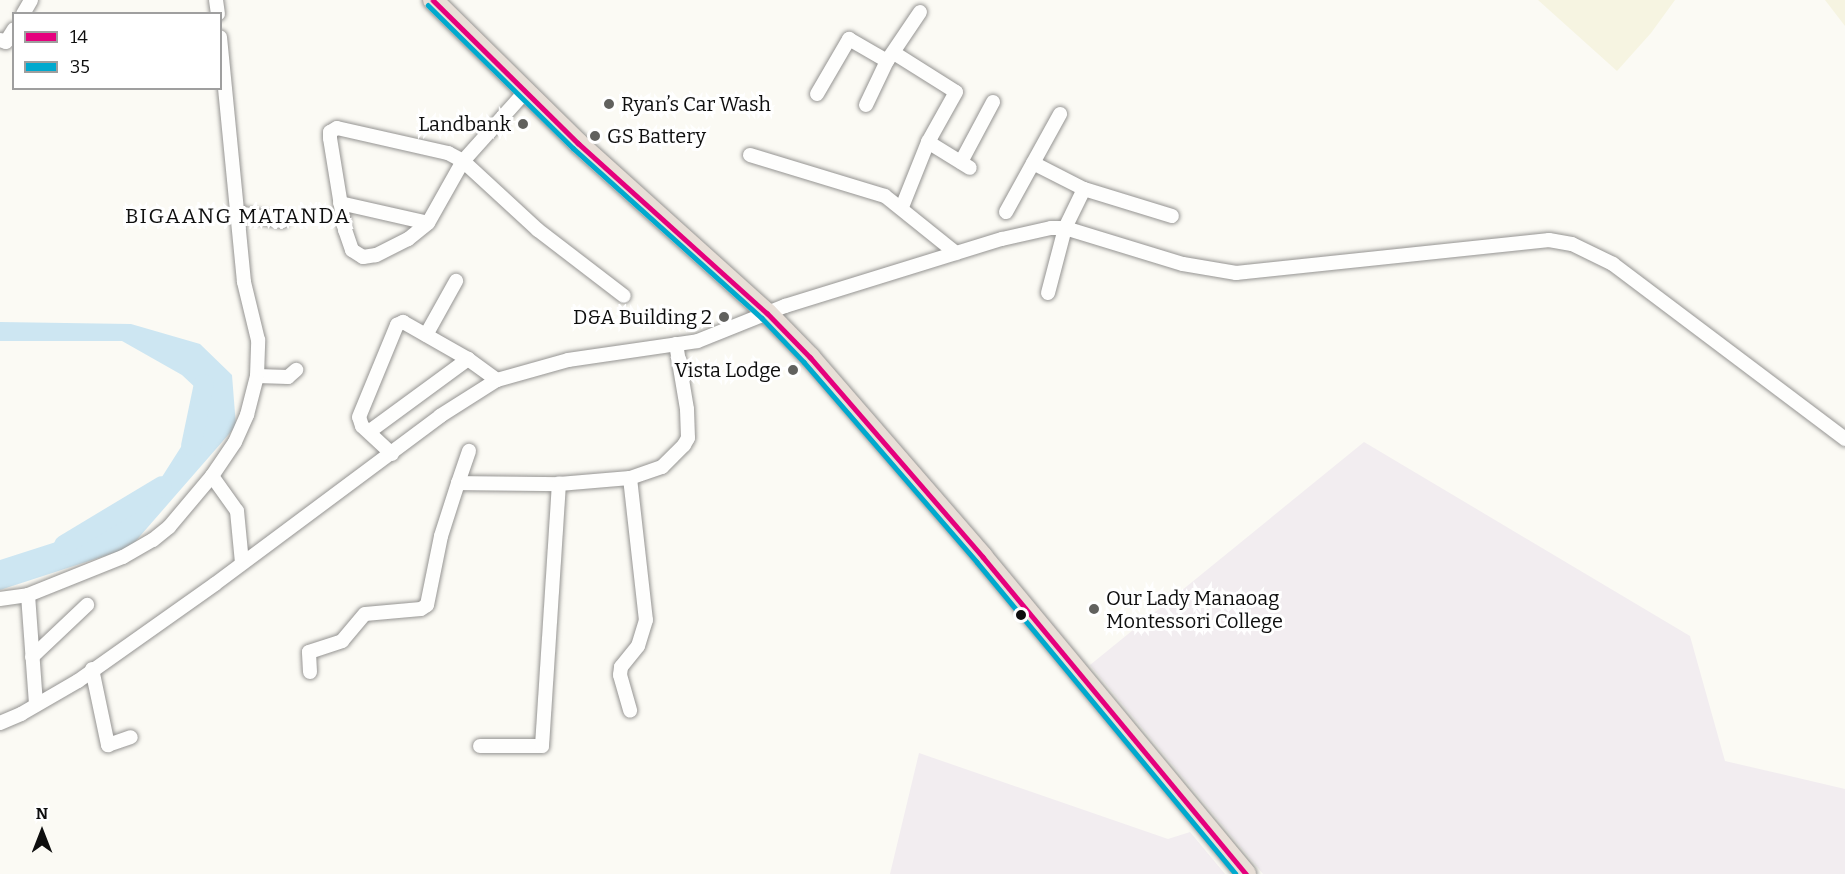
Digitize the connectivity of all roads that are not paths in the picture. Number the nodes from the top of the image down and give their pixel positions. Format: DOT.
graph roads {
  1 [pos="434,0"];
  2 [pos="920,12"];
  3 [pos="12,32"];
  4 [pos="0,40"];
  5 [pos="222,57"];
  6 [pos="890,57"];
  7 [pos="525,92"];
  8 [pos="817,94"];
  9 [pos="993,102"];
  10 [pos="866,105"];
  11 [pos="1060,114"];
  12 [pos="928,142"];
  13 [pos="750,155"];
  14 [pos="463,161"];
  15 [pos="1033,163"];
  16 [pos="1084,189"];
  17 [pos="340,203"];
  18 [pos="902,207"];
  19 [pos="1006,212"];
  20 [pos="238,213"];
  21 [pos="1172,216"];
  22 [pos="282,221"];
  23 [pos="428,223"];
  24 [pos="1065,228"];
  25 [pos="956,253"];
  26 [pos="456,281"];
  27 [pos="1048,292"];
  28 [pos="624,296"];
  29 [pos="767,313"];
  30 [pos="426,335"];
  31 [pos="676,344"];
  32 [pos="468,359"];
  33 [pos="296,370"];
  34 [pos="257,376"];
  35 [pos="497,380"];
  36 [pos="370,431"];
  37 [pos="1845,439"];
  38 [pos="469,451"];
  39 [pos="392,454"];
  40 [pos="212,476"];
  41 [pos="630,478"];
  42 [pos="458,483"];
  43 [pos="560,484"];
  44 [pos="242,562"];
  45 [pos="28,595"];
  46 [pos="0,599"];
  47 [pos="87,605"];
  48 [pos="32,657"];
  49 [pos="92,669"];
  50 [pos="310,672"];
  51 [pos="36,705"];
  52 [pos="630,711"];
  53 [pos="0,723"];
  54 [pos="132,737"];
  55 [pos="480,746"];
  56 [pos="1246,874"];
  1 -- 7 [label="highway"];
  2 -- 6 [label="street"];
  3 -- 4 [label="street"];
  5 -- 20 [label="street"];
  6 -- 8 [label="street"];
  6 -- 10 [label="street"];
  6 -- 12 [label="street"];
  7 -- 14 [label="street"];
  7 -- 29 [label="highway"];
  9 -- 12 [label="street"];
  11 -- 15 [label="street"];
  12 -- 18 [label="street"];
  13 -- 18 [label="street"];
  14 -- 17 [label="street"];
  14 -- 23 [label="street"];
  14 -- 28 [label="street"];
  15 -- 16 [label="street"];
  15 -- 19 [label="street"];
  16 -- 21 [label="street"];
  16 -- 24 [label="street"];
  17 -- 23 [label="street"];
  17 -- 23 [label="street"];
  18 -- 25 [label="street"];
  20 -- 22 [label="street"];
  20 -- 34 [label="street"];
  24 -- 25 [label="street"];
  24 -- 27 [label="street"];
  24 -- 37 [label="street"];
  25 -- 29 [label="street"];
  26 -- 30 [label="street"];
  29 -- 31 [label="street"];
  29 -- 56 [label="highway"];
  30 -- 32 [label="street"];
  30 -- 36 [label="street"];
  31 -- 35 [label="street"];
  31 -- 41 [label="street"];
  32 -- 35 [label="street"];
  32 -- 36 [label="street"];
  33 -- 34 [label="street"];
  34 -- 40 [label="street"];
  35 -- 39 [label="street"];
  36 -- 39 [label="street"];
  38 -- 42 [label="street"];
  39 -- 44 [label="street"];
  40 -- 44 [label="street"];
  40 -- 45 [label="street"];
  41 -- 43 [label="street"];
  41 -- 52 [label="street"];
  42 -- 43 [label="street"];
  42 -- 50 [label="street"];
  43 -- 55 [label="street"];
  44 -- 49 [label="street"];
  45 -- 46 [label="street"];
  45 -- 48 [label="street"];
  47 -- 48 [label="street"];
  48 -- 51 [label="street"];
  49 -- 51 [label="street"];
  49 -- 54 [label="street"];
  51 -- 53 [label="street"];
}
